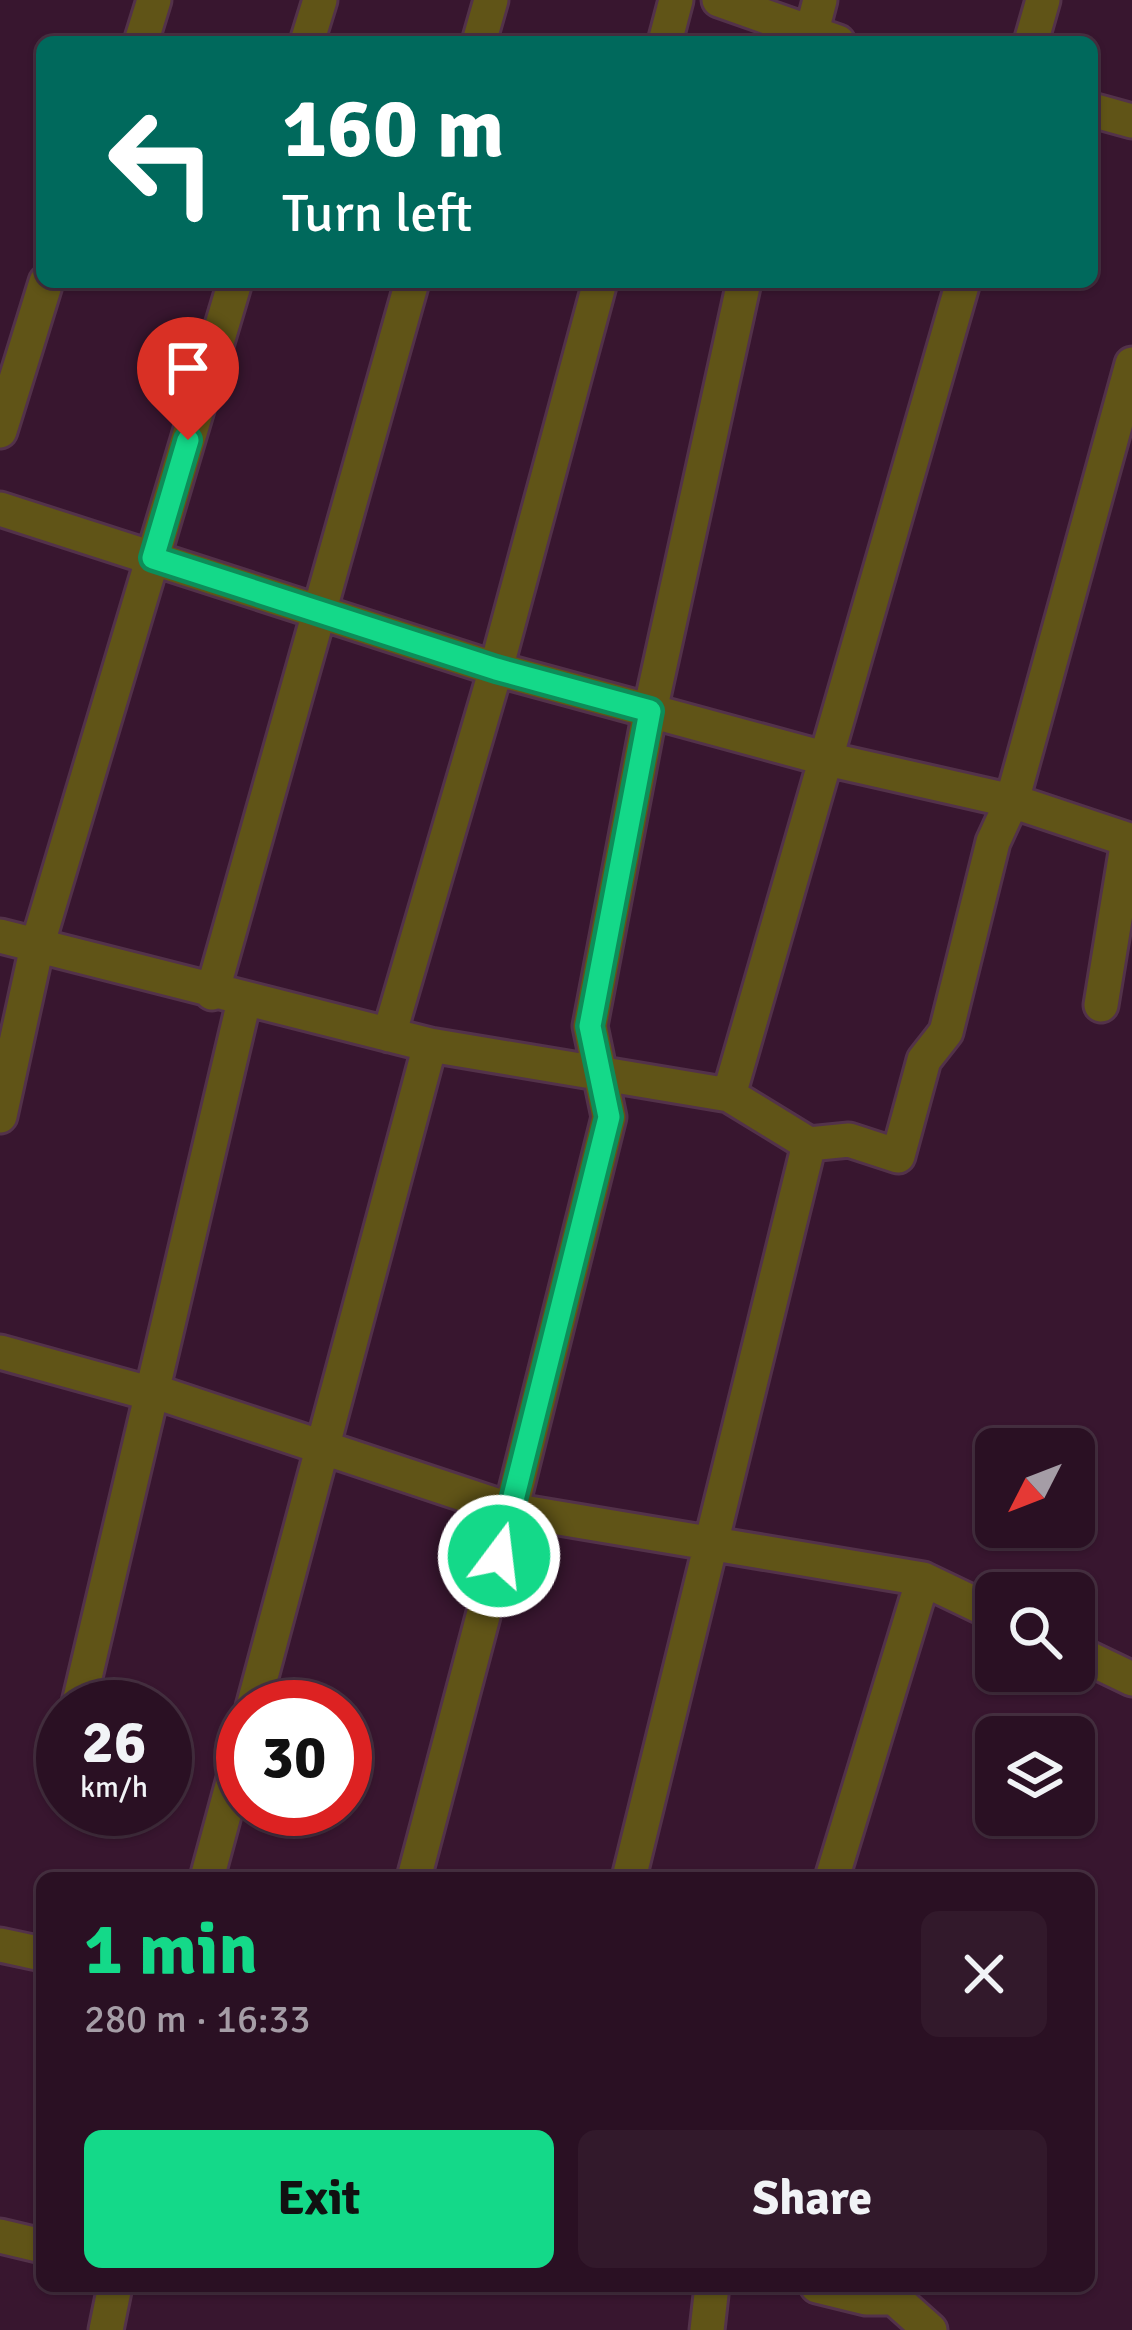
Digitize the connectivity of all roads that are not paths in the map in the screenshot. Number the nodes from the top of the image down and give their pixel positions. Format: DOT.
graph roads {
  1 [pos="154,0"];
  2 [pos="320,0"];
  3 [pos="490,0"];
  4 [pos="676,0"];
  5 [pos="718,0"];
  6 [pos="820,0"];
  7 [pos="1043,0"];
  8 [pos="143,36"];
  9 [pos="309,36"];
  10 [pos="481,36"];
  11 [pos="666,36"];
  12 [pos="809,36"];
  13 [pos="819,36"];
  14 [pos="1033,36"];
  15 [pos="1098,112"];
  16 [pos="1132,121"];
  17 [pos="44,288"];
  18 [pos="233,288"];
  19 [pos="410,288"];
  20 [pos="598,288"];
  21 [pos="743,288"];
  22 [pos="961,288"];
  23 [pos="1132,364"];
  24 [pos="0,430"];
  25 [pos="0,509"];
  26 [pos="153,558"];
  27 [pos="319,611"];
  28 [pos="496,669"];
  29 [pos="650,711"];
  30 [pos="827,759"];
  31 [pos="1012,801"];
  32 [pos="1130,841"];
  33 [pos="0,936"];
  34 [pos="37,946"];
  35 [pos="228,997"];
  36 [pos="1101,1005"];
  37 [pos="389,1035"];
  38 [pos="430,1045"];
  39 [pos="598,1074"];
  40 [pos="729,1095"];
  41 [pos="0,1116"];
  42 [pos="809,1144"];
  43 [pos="0,1352"];
  44 [pos="152,1394"];
  45 [pos="322,1449"];
  46 [pos="512,1510"];
  47 [pos="711,1544"];
  48 [pos="923,1579"];
  49 [pos="975,1604"];
  50 [pos="1095,1661"];
  51 [pos="1132,1679"];
  52 [pos="84,1680"];
  53 [pos="260,1680"];
  54 [pos="218,1836"];
  55 [pos="209,1872"];
  56 [pos="416,1872"];
  57 [pos="630,1872"];
  58 [pos="834,1872"];
  59 [pos="0,1945"];
  60 [pos="36,1953"];
  61 [pos="0,2236"];
  62 [pos="36,2245"];
  63 [pos="115,2292"];
  64 [pos="711,2292"];
  65 [pos="842,2292"];
  66 [pos="106,2330"];
  67 [pos="706,2330"];
  68 [pos="930,2330"];
  1 -- 8 [label="street"];
  2 -- 9 [label="street"];
  3 -- 10 [label="street"];
  4 -- 11 [label="street"];
  5 -- 12 [label="street"];
  6 -- 13 [label="street"];
  7 -- 14 [label="street"];
  15 -- 16 [label="street"];
  17 -- 24 [label="street"];
  18 -- 26 [label="street"];
  19 -- 27 [label="street"];
  20 -- 28 [label="street"];
  21 -- 29 [label="street"];
  22 -- 30 [label="street"];
  23 -- 31 [label="street"];
  25 -- 26 [label="street"];
  26 -- 27 [label="street"];
  26 -- 34 [label="street"];
  27 -- 28 [label="street"];
  27 -- 35 [label="street"];
  28 -- 29 [label="street"];
  28 -- 37 [label="street"];
  29 -- 30 [label="street"];
  29 -- 39 [label="street"];
  30 -- 31 [label="street"];
  30 -- 40 [label="street"];
  31 -- 32 [label="street"];
  31 -- 42 [label="street"];
  32 -- 36 [label="street"];
  33 -- 34 [label="street"];
  34 -- 35 [label="street"];
  34 -- 41 [label="street"];
  35 -- 37 [label="street"];
  35 -- 44 [label="street"];
  37 -- 38 [label="street"];
  38 -- 39 [label="street"];
  38 -- 45 [label="street"];
  39 -- 40 [label="street"];
  39 -- 46 [label="street"];
  40 -- 42 [label="street"];
  42 -- 47 [label="street"];
  43 -- 44 [label="street"];
  44 -- 45 [label="street"];
  44 -- 52 [label="street"];
  45 -- 46 [label="street"];
  45 -- 53 [label="street"];
  46 -- 47 [label="street"];
  46 -- 56 [label="street"];
  47 -- 48 [label="street"];
  47 -- 57 [label="street"];
  48 -- 49 [label="street"];
  48 -- 58 [label="street"];
  50 -- 51 [label="street"];
  54 -- 55 [label="street"];
  59 -- 60 [label="street"];
  61 -- 62 [label="street"];
  63 -- 66 [label="street"];
  64 -- 67 [label="street"];
  65 -- 68 [label="street"];
}
